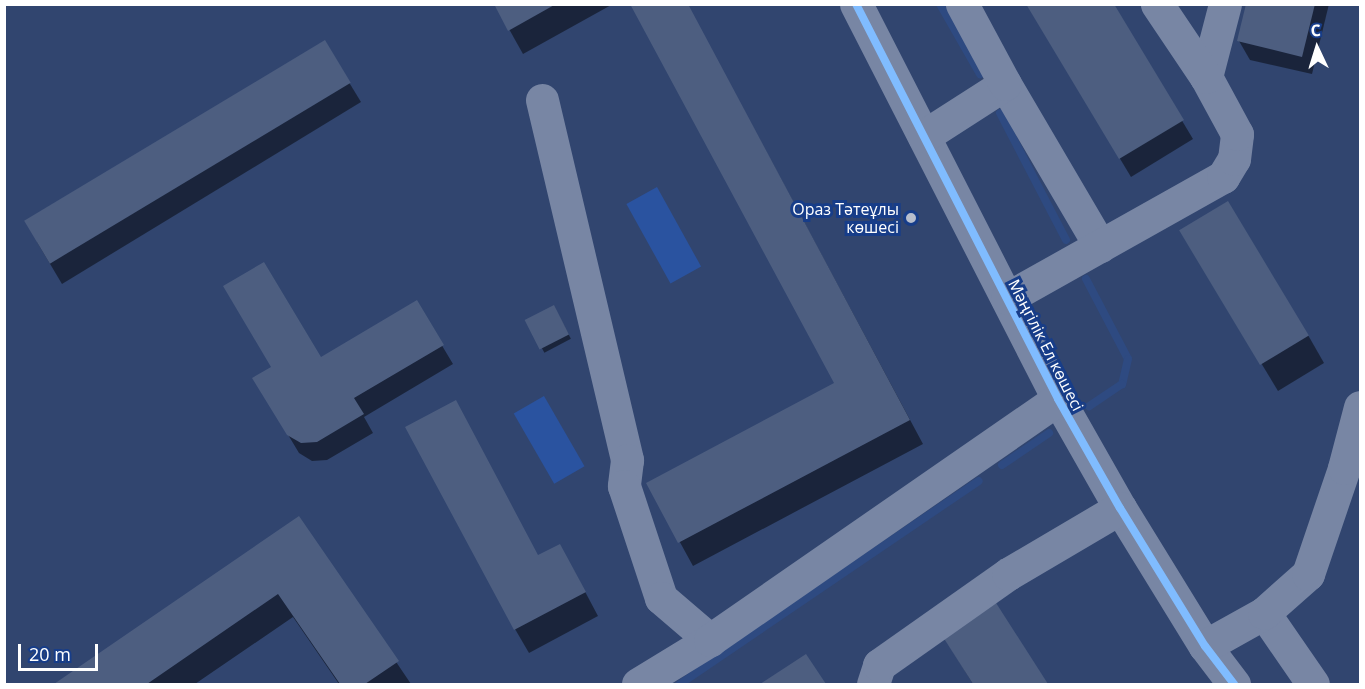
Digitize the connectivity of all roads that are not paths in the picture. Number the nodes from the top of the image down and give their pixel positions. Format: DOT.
graph roads {
  1 [pos="856,4"];
  2 [pos="962,4"];
  3 [pos="1157,4"];
  4 [pos="1224,4"];
  5 [pos="1206,77"];
  6 [pos="1005,84"];
  7 [pos="542,100"];
  8 [pos="924,136"];
  9 [pos="1100,246"];
  10 [pos="1006,298"];
  11 [pos="1058,399"];
  12 [pos="1360,407"];
  13 [pos="1120,508"];
  14 [pos="1264,613"];
  15 [pos="710,640"];
  16 [pos="1205,646"];
  17 [pos="638,684"];
  18 [pos="873,684"];
  19 [pos="1234,684"];
  20 [pos="1313,684"];
  1 -- 8 [label="street, Мәңгілік Ел көшесі"];
  2 -- 6 [label="street"];
  3 -- 5 [label="street"];
  4 -- 5 [label="street"];
  5 -- 9 [label="street"];
  6 -- 8 [label="street"];
  6 -- 9 [label="street"];
  7 -- 15 [label="street"];
  8 -- 10 [label="street, Мәңгілік Ел көшесі"];
  9 -- 10 [label="street"];
  10 -- 11 [label="street, Мәңгілік Ел көшесі"];
  11 -- 13 [label="street, Мәңгілік Ел көшесі"];
  11 -- 15 [label="street"];
  12 -- 14 [label="street"];
  13 -- 16 [label="street, Мәңгілік Ел көшесі"];
  13 -- 18 [label="street"];
  14 -- 16 [label="street"];
  14 -- 20 [label="street"];
  15 -- 17 [label="street"];
  16 -- 19 [label="street, Мәңгілік Ел көшесі"];
}
